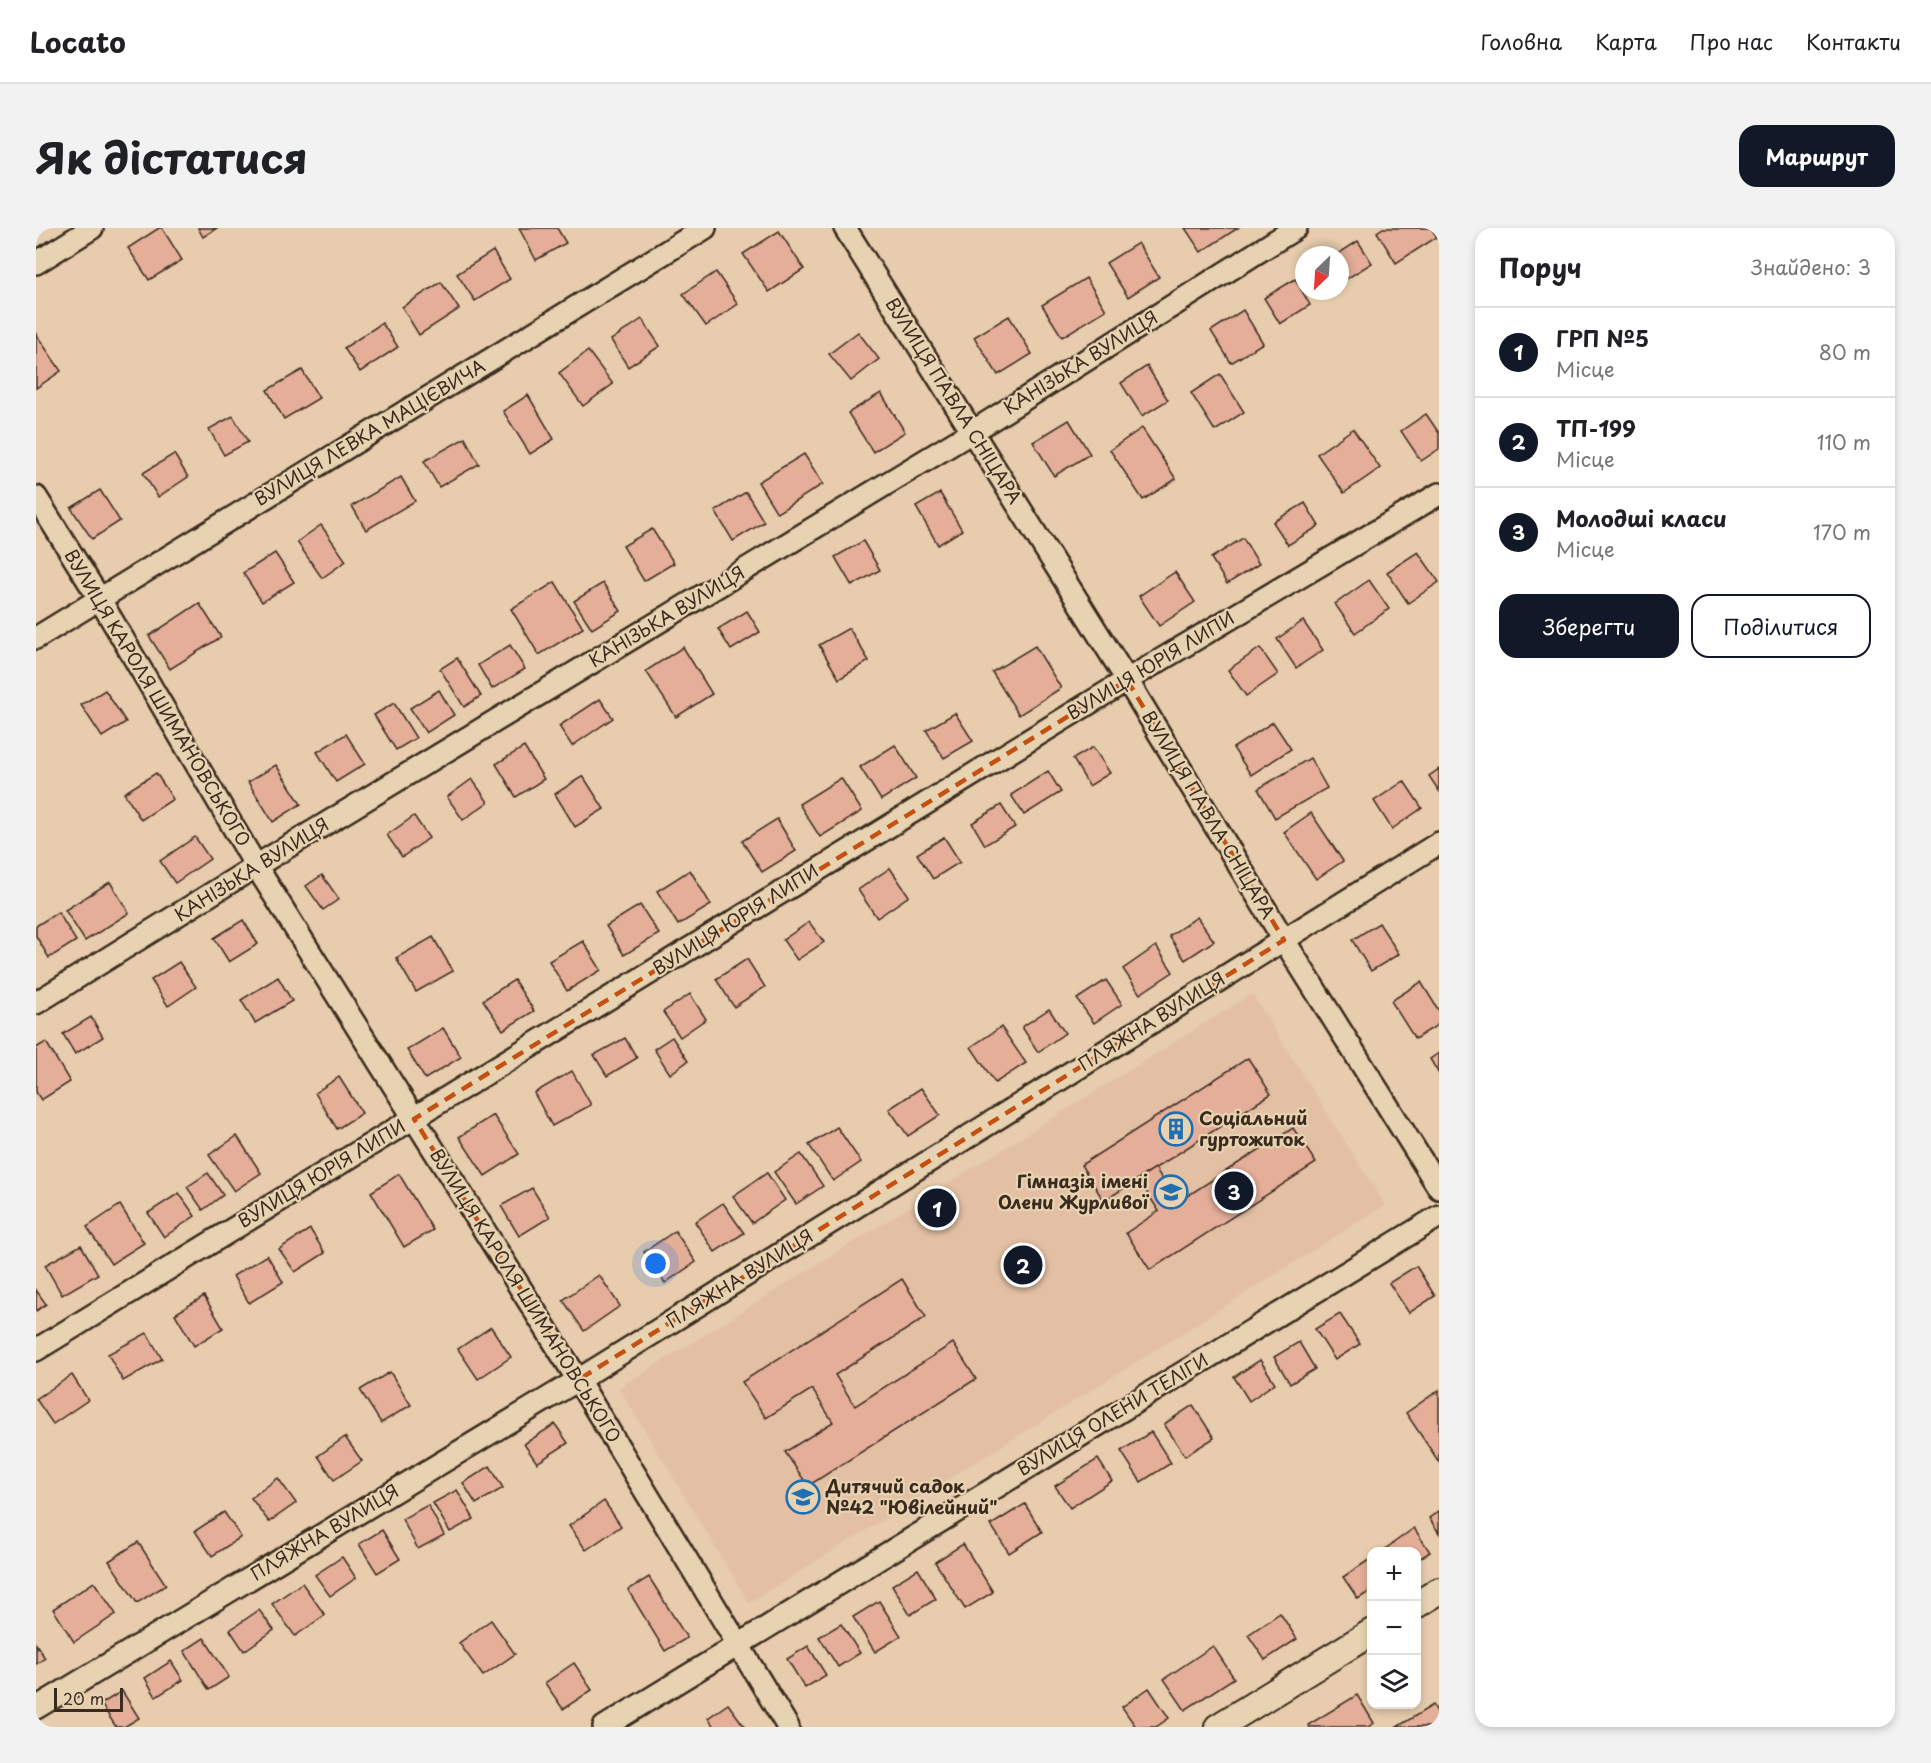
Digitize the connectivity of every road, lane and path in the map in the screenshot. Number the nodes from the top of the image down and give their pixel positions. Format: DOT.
graph roads {
  1 [pos="92,228"];
  2 [pos="705,228"];
  3 [pos="844,228"];
  4 [pos="1296,228"];
  5 [pos="36,263"];
  6 [pos="972,432"];
  7 [pos="1439,494"];
  8 [pos="36,497"];
  9 [pos="99,598"];
  10 [pos="36,638"];
  11 [pos="1127,680"];
  12 [pos="1439,843"];
  13 [pos="256,866"];
  14 [pos="1284,940"];
  15 [pos="36,1003"];
  16 [pos="414,1119"];
  17 [pos="1439,1188"];
  18 [pos="1439,1216"];
  19 [pos="36,1350"];
  20 [pos="578,1380"];
  21 [pos="1439,1591"];
  22 [pos="1421,1602"];
  23 [pos="1367,1634"];
  24 [pos="737,1644"];
  25 [pos="36,1708"];
  26 [pos="603,1727"];
  27 [pos="788,1727"];
  28 [pos="1218,1727"];
  1 -- 5 [label="street"];
  2 -- 9 [label="street, ВУЛИЦЯ ЛЕВКА МАЦІЄВИЧА"];
  3 -- 6 [label="street, ВУЛИЦЯ ПАВЛА СНІЦАРА"];
  4 -- 6 [label="street, КАНІЗЬКА ВУЛИЦЯ"];
  6 -- 11 [label="street, ВУЛИЦЯ ПАВЛА СНІЦАРА"];
  6 -- 13 [label="street, КАНІЗЬКА ВУЛИЦЯ"];
  7 -- 11 [label="street, ВУЛИЦЯ ЮРІЯ ЛИПИ"];
  8 -- 9 [label="street, ВУЛИЦЯ КАРОЛЯ ШИМАНОВСЬКОГО"];
  9 -- 10 [label="street, ВУЛИЦЯ ЛЕВКА МАЦІЄВИЧА"];
  9 -- 13 [label="street, ВУЛИЦЯ КАРОЛЯ ШИМАНОВСЬКОГО"];
  11 -- 14 [label="street, ВУЛИЦЯ ПАВЛА СНІЦАРА"];
  11 -- 16 [label="street, ВУЛИЦЯ ЮРІЯ ЛИПИ"];
  12 -- 14 [label="street, ПЛЯЖНА ВУЛИЦЯ"];
  13 -- 15 [label="street, КАНІЗЬКА ВУЛИЦЯ"];
  13 -- 16 [label="street, ВУЛИЦЯ КАРОЛЯ ШИМАНОВСЬКОГО"];
  14 -- 17 [label="street, ВУЛИЦЯ ПАВЛА СНІЦАРА"];
  14 -- 20 [label="street, ПЛЯЖНА ВУЛИЦЯ"];
  16 -- 19 [label="street, ВУЛИЦЯ ЮРІЯ ЛИПИ"];
  16 -- 20 [label="street, ВУЛИЦЯ КАРОЛЯ ШИМАНОВСЬКОГО"];
  18 -- 24 [label="street, ВУЛИЦЯ ОЛЕНИ ТЕЛІГИ"];
  20 -- 24 [label="street, ВУЛИЦЯ КАРОЛЯ ШИМАНОВСЬКОГО"];
  20 -- 25 [label="street, ПЛЯЖНА ВУЛИЦЯ"];
  21 -- 22 [label="street"];
  23 -- 28 [label="street"];
  24 -- 26 [label="street, ВУЛИЦЯ ОЛЕНИ ТЕЛІГИ"];
  24 -- 27 [label="street, ВУЛИЦЯ КАРОЛЯ ШИМАНОВСЬКОГО"];
}
